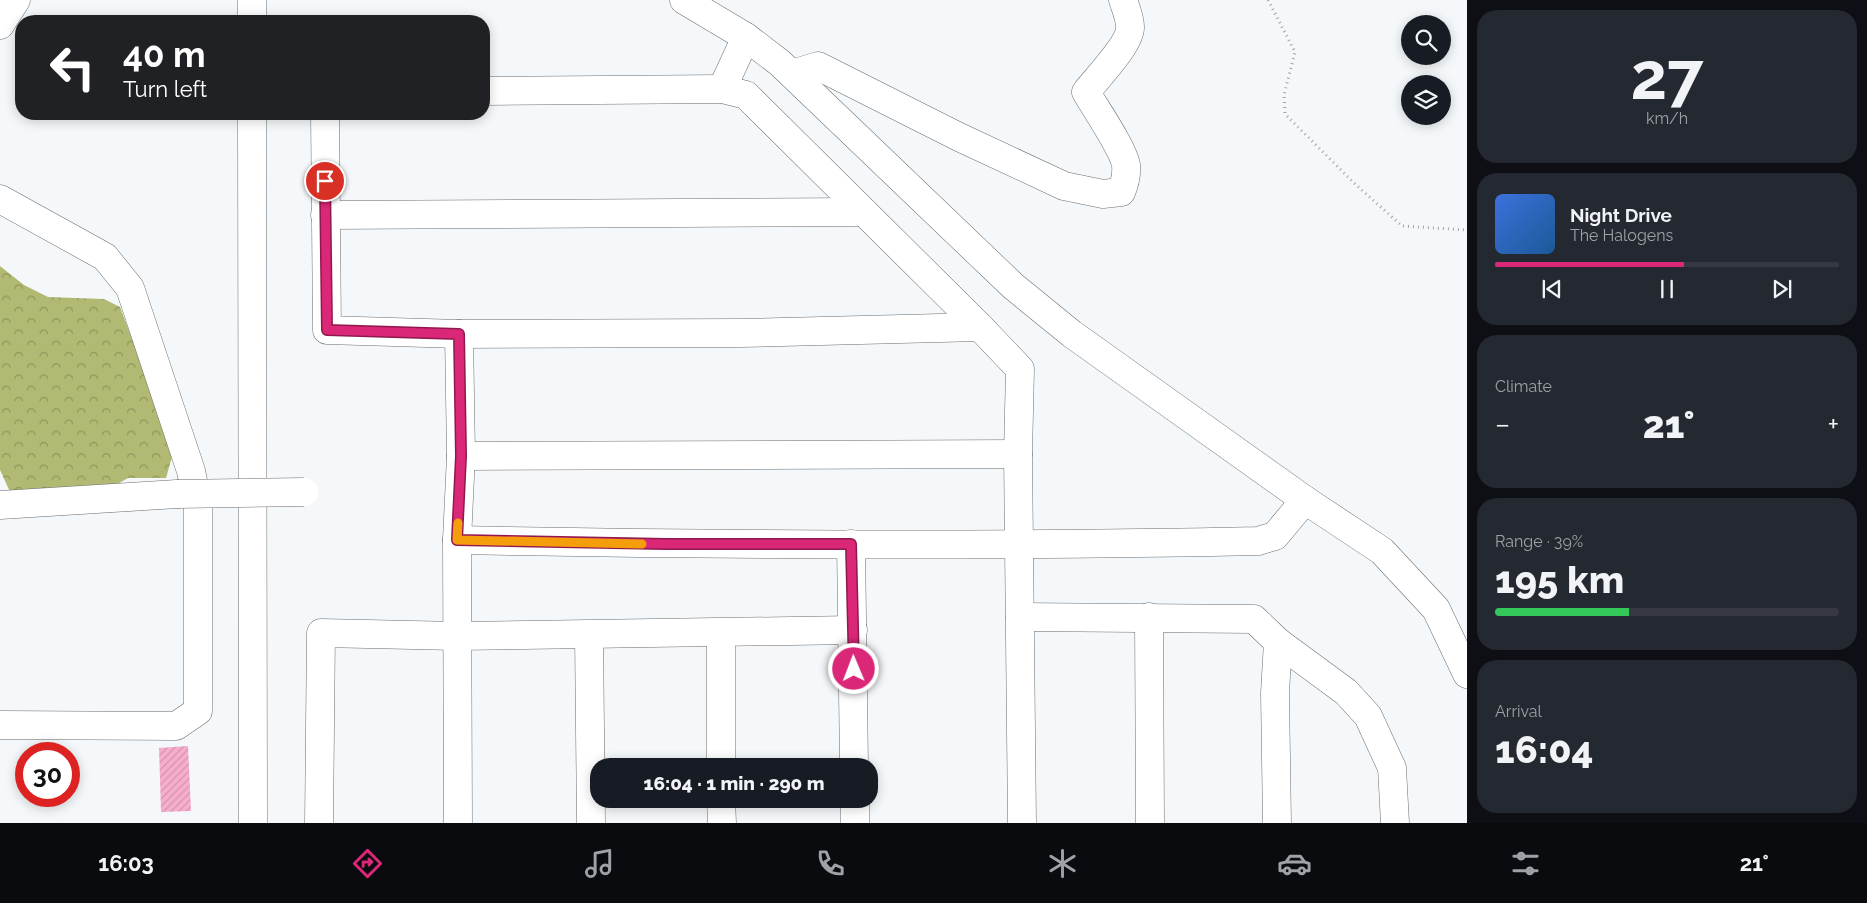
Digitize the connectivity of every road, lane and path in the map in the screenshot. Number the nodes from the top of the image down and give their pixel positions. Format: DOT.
graph roads {
  1 [pos="16,0"];
  2 [pos="252,0"];
  3 [pos="684,0"];
  4 [pos="1123,0"];
  5 [pos="1268,0"];
  6 [pos="252,15"];
  7 [pos="0,25"];
  8 [pos="746,37"];
  9 [pos="792,74"];
  10 [pos="722,89"];
  11 [pos="490,91"];
  12 [pos="252,120"];
  13 [pos="325,120"];
  14 [pos="0,199"];
  15 [pos="864,212"];
  16 [pos="325,215"];
  17 [pos="1467,230"];
  18 [pos="980,327"];
  19 [pos="459,334"];
  20 [pos="1018,454"];
  21 [pos="461,456"];
  22 [pos="304,492"];
  23 [pos="1305,500"];
  24 [pos="0,505"];
  25 [pos="457,540"];
  26 [pos="851,544"];
  27 [pos="1020,545"];
  28 [pos="1020,617"];
  29 [pos="1149,617"];
  30 [pos="853,630"];
  31 [pos="721,633"];
  32 [pos="589,635"];
  33 [pos="458,636"];
  34 [pos="1278,642"];
  35 [pos="1467,674"];
  36 [pos="0,725"];
  37 [pos="721,758"];
  38 [pos="854,758"];
  39 [pos="721,808"];
  40 [pos="854,808"];
  41 [pos="253,823"];
  42 [pos="319,823"];
  43 [pos="458,823"];
  44 [pos="591,823"];
  45 [pos="722,823"];
  46 [pos="855,823"];
  47 [pos="1022,823"];
  48 [pos="1150,823"];
  49 [pos="1277,823"];
  50 [pos="1395,823"];
  1 -- 7 [label="street"];
  2 -- 6 [label="street"];
  3 -- 8 [label="street"];
  4 -- 9 [label="street"];
  5 -- 17 [label="path"];
  8 -- 9 [label="street"];
  8 -- 10 [label="street"];
  9 -- 23 [label="street"];
  10 -- 11 [label="street"];
  10 -- 15 [label="street"];
  12 -- 41 [label="street"];
  13 -- 16 [label="street"];
  14 -- 36 [label="street"];
  15 -- 16 [label="street"];
  15 -- 18 [label="street"];
  16 -- 19 [label="street"];
  18 -- 19 [label="street"];
  18 -- 20 [label="street"];
  19 -- 21 [label="street"];
  20 -- 21 [label="street"];
  20 -- 27 [label="street"];
  21 -- 25 [label="street"];
  22 -- 24 [label="street, bridge"];
  23 -- 27 [label="street"];
  23 -- 35 [label="street"];
  25 -- 26 [label="street"];
  25 -- 33 [label="street"];
  26 -- 27 [label="street"];
  26 -- 30 [label="street"];
  27 -- 28 [label="street"];
  28 -- 29 [label="street"];
  28 -- 47 [label="street"];
  29 -- 34 [label="street"];
  29 -- 48 [label="street"];
  30 -- 31 [label="street"];
  30 -- 38 [label="street"];
  31 -- 32 [label="street"];
  31 -- 37 [label="street"];
  32 -- 33 [label="street"];
  32 -- 44 [label="street"];
  33 -- 42 [label="street"];
  33 -- 43 [label="street"];
  34 -- 49 [label="street"];
  34 -- 50 [label="street"];
  39 -- 45 [label="street"];
  40 -- 46 [label="street"];
}
